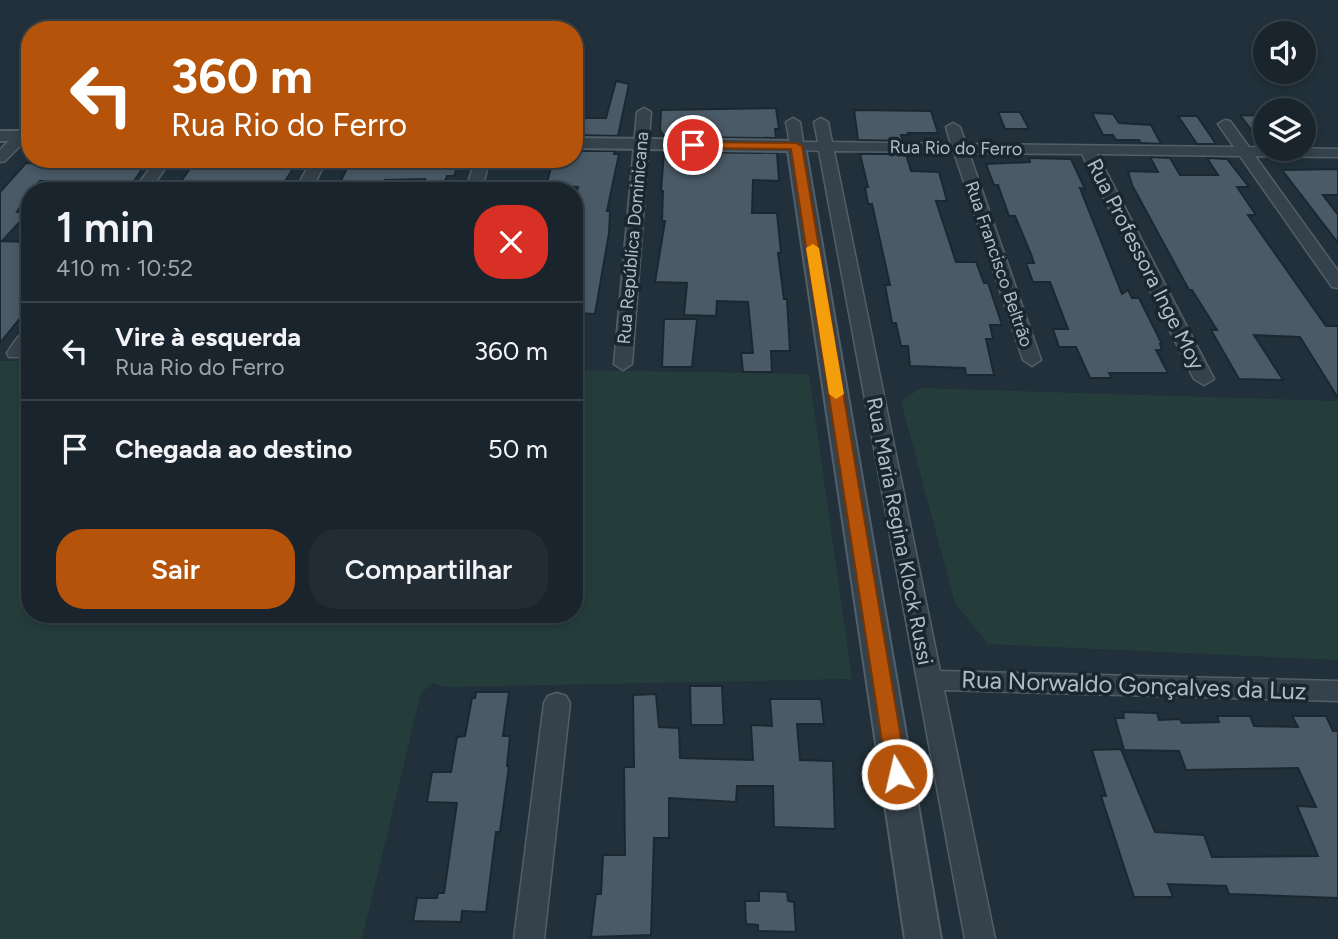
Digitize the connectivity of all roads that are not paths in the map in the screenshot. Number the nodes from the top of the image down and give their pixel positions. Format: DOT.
graph roads {
  1 [pos="644,112"];
  2 [pos="821,122"];
  3 [pos="1226,124"];
  4 [pos="953,127"];
  5 [pos="21,134"];
  6 [pos="795,134"];
  7 [pos="0,136"];
  8 [pos="21,139"];
  9 [pos="583,143"];
  10 [pos="641,144"];
  11 [pos="825,146"];
  12 [pos="960,148"];
  13 [pos="1087,150"];
  14 [pos="1245,152"];
  15 [pos="1338,153"];
  16 [pos="0,158"];
  17 [pos="1338,283"];
  18 [pos="21,347"];
  19 [pos="16,353"];
  20 [pos="1032,360"];
  21 [pos="623,364"];
  22 [pos="1205,379"];
  23 [pos="929,680"];
  24 [pos="1338,691"];
  25 [pos="557,703"];
  26 [pos="529,939"];
  27 [pos="923,939"];
  28 [pos="980,939"];
  1 -- 10 [label="street, Rua República Dominicana"];
  2 -- 11 [label="street, Rua Maria Regina Klock Russi"];
  3 -- 14 [label="street"];
  4 -- 12 [label="street, Rua Francisco Beltrão"];
  5 -- 7 [label="street"];
  6 -- 10 [label="street, Rua Rio do Ferro"];
  6 -- 11 [label="street, Rua Rio do Ferro"];
  6 -- 27 [label="street, Rua Maria Regina Klock Russi"];
  8 -- 16 [label="street"];
  9 -- 10 [label="street, Rua Rio do Ferro"];
  10 -- 21 [label="street, Rua República Dominicana"];
  11 -- 12 [label="street, Rua Rio do Ferro"];
  11 -- 23 [label="street, Rua Maria Regina Klock Russi"];
  12 -- 13 [label="street, Rua Rio do Ferro"];
  12 -- 20 [label="street, Rua Francisco Beltrão"];
  13 -- 14 [label="street, Rua Rio do Ferro"];
  13 -- 22 [label="street, Rua Professora Inge Moy"];
  14 -- 15 [label="street, Rua Rio do Ferro"];
  14 -- 17 [label="street"];
  18 -- 19 [label="street"];
  23 -- 24 [label="street, Rua Norwaldo Gonçalves da Luz"];
  23 -- 28 [label="street, Rua Maria Regina Klock Russi"];
  25 -- 26 [label="street"];
}
